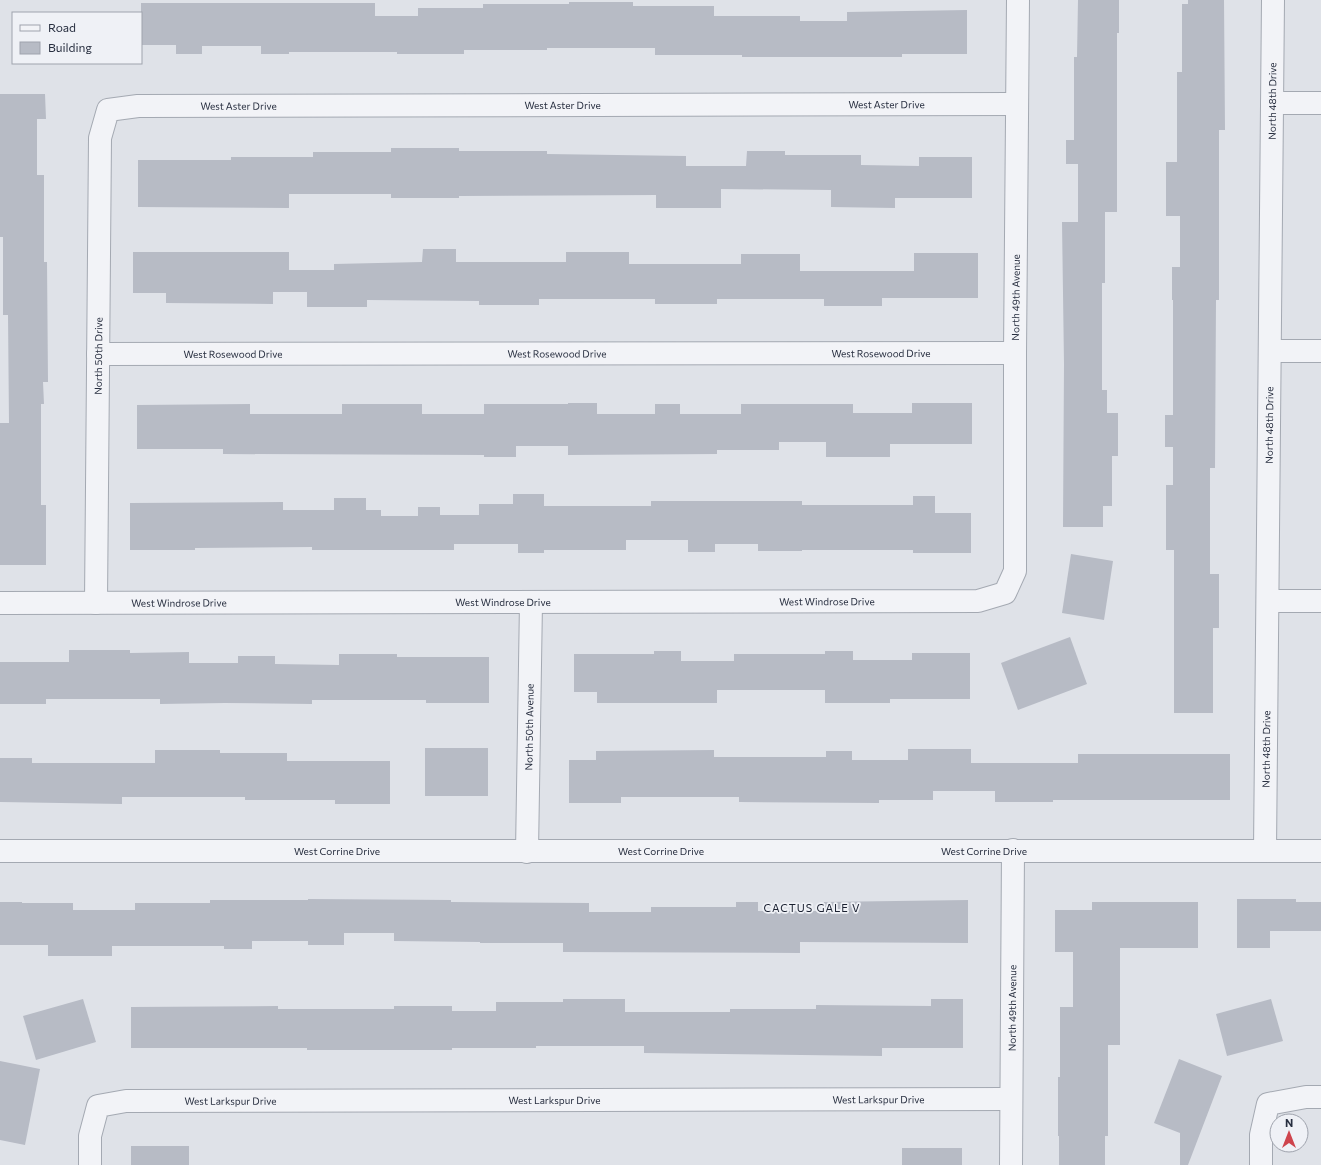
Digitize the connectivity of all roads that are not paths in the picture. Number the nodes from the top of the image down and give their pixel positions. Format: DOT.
graph roads {
  1 [pos="1018,0"];
  2 [pos="1273,0"];
  3 [pos="1272,103"];
  4 [pos="1321,103"];
  5 [pos="1017,104"];
  6 [pos="108,110"];
  7 [pos="1270,351"];
  8 [pos="1321,351"];
  9 [pos="1015,353"];
  10 [pos="98,354"];
  11 [pos="1005,593"];
  12 [pos="1268,601"];
  13 [pos="1321,601"];
  14 [pos="531,602"];
  15 [pos="0,603"];
  16 [pos="96,603"];
  17 [pos="1013,850"];
  18 [pos="0,851"];
  19 [pos="1265,851"];
  20 [pos="1321,851"];
  21 [pos="527,852"];
  22 [pos="1321,1097"];
  23 [pos="1012,1099"];
  24 [pos="90,1165"];
  25 [pos="1011,1165"];
  26 [pos="1261,1165"];
  1 -- 5 [label="street, North 49th Avenue"];
  2 -- 3 [label="street, North 48th Drive"];
  3 -- 4 [label="street"];
  3 -- 7 [label="street, North 48th Drive"];
  5 -- 6 [label="street, West Aster Drive"];
  5 -- 9 [label="street, North 49th Avenue"];
  6 -- 10 [label="street, North 50th Drive"];
  7 -- 8 [label="street"];
  7 -- 12 [label="street, North 48th Drive"];
  9 -- 10 [label="street, West Rosewood Drive"];
  9 -- 11 [label="street, North 49th Avenue"];
  10 -- 16 [label="street, North 50th Drive"];
  11 -- 14 [label="street, West Windrose Drive"];
  12 -- 13 [label="street"];
  12 -- 19 [label="street, North 48th Drive"];
  14 -- 16 [label="street, West Windrose Drive"];
  14 -- 21 [label="street, North 50th Avenue"];
  15 -- 16 [label="street, West Windrose Drive"];
  17 -- 19 [label="street, West Corrine Drive"];
  17 -- 21 [label="street, West Corrine Drive"];
  17 -- 23 [label="street, North 49th Avenue"];
  18 -- 21 [label="street, West Corrine Drive"];
  19 -- 20 [label="street, West Corrine Drive"];
  22 -- 26 [label="street"];
  23 -- 24 [label="street, West Larkspur Drive"];
  23 -- 25 [label="street, North 49th Avenue"];
}
